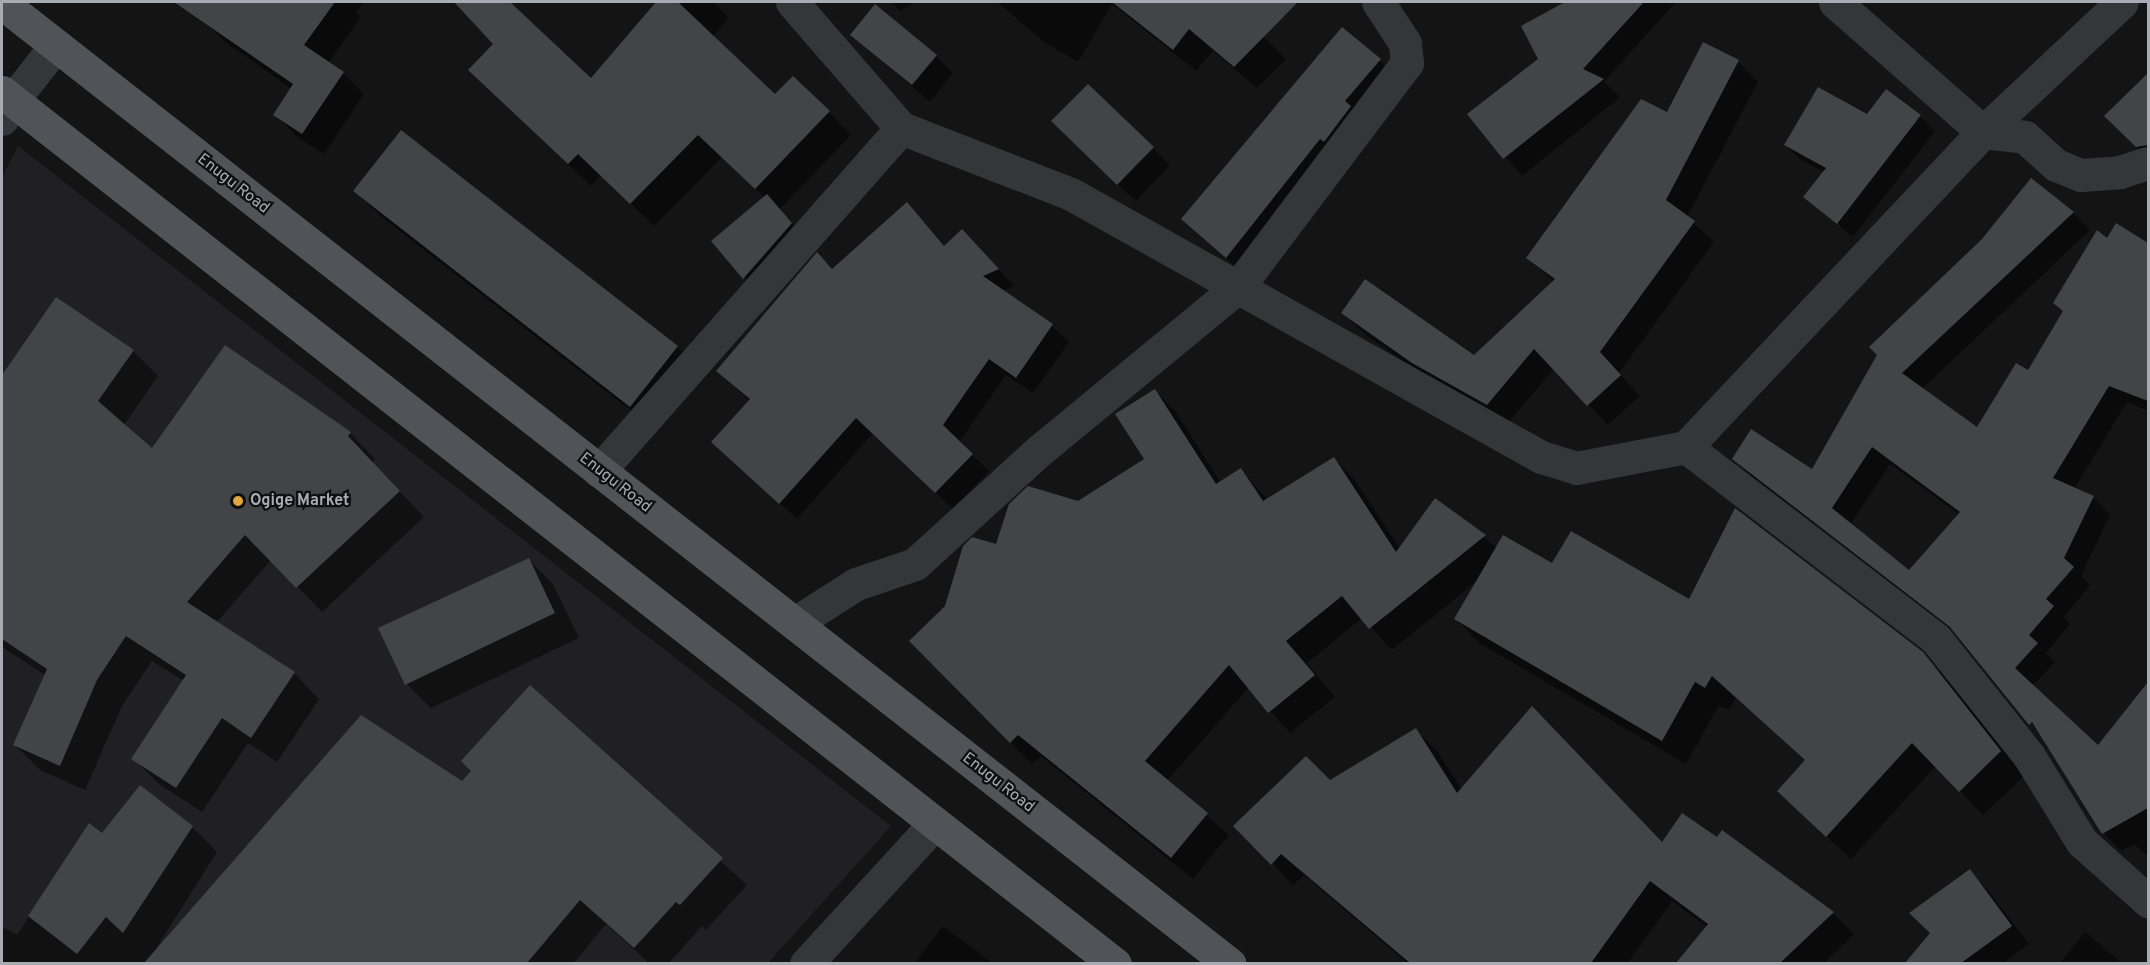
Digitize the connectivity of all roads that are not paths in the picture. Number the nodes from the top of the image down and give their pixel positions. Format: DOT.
graph roads {
  1 [pos="792,2"];
  2 [pos="1378,2"];
  3 [pos="1835,2"];
  4 [pos="2122,2"];
  5 [pos="2,3"];
  6 [pos="56,45"];
  7 [pos="5,104"];
  8 [pos="901,128"];
  9 [pos="1983,132"];
  10 [pos="2148,163"];
  11 [pos="1238,287"];
  12 [pos="1686,447"];
  13 [pos="599,471"];
  14 [pos="795,624"];
  15 [pos="935,823"];
  16 [pos="2148,901"];
  17 [pos="806,963"];
  18 [pos="1115,963"];
  19 [pos="1230,963"];
  1 -- 8 [label="street"];
  2 -- 11 [label="street"];
  3 -- 9 [label="street"];
  4 -- 9 [label="street"];
  5 -- 6 [label="main road, Enugu Road"];
  6 -- 7 [label="street"];
  6 -- 13 [label="main road, Enugu Road"];
  7 -- 15 [label="main road"];
  8 -- 11 [label="street"];
  8 -- 13 [label="street"];
  9 -- 10 [label="street"];
  9 -- 12 [label="street"];
  11 -- 12 [label="street"];
  11 -- 14 [label="street"];
  12 -- 16 [label="street"];
  13 -- 14 [label="main road, Enugu Road"];
  14 -- 19 [label="main road, Enugu Road"];
  15 -- 17 [label="street"];
  15 -- 18 [label="main road"];
}
